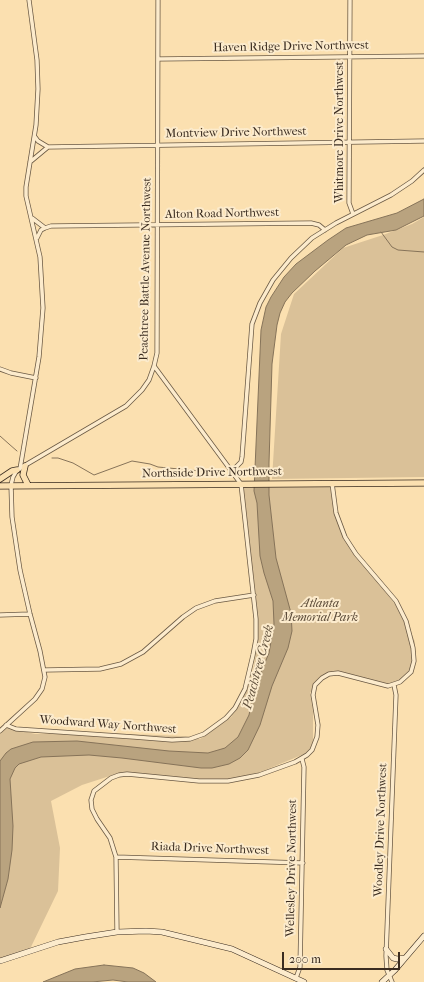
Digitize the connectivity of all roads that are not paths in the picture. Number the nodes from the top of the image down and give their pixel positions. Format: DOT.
graph roads {
  1 [pos="29,0"];
  2 [pos="158,0"];
  3 [pos="350,0"];
  4 [pos="349,56"];
  5 [pos="424,56"];
  6 [pos="158,59"];
  7 [pos="35,136"];
  8 [pos="424,141"];
  9 [pos="349,142"];
  10 [pos="158,144"];
  11 [pos="48,147"];
  12 [pos="30,163"];
  13 [pos="424,170"];
  14 [pos="353,214"];
  15 [pos="32,218"];
  16 [pos="157,225"];
  17 [pos="45,228"];
  18 [pos="325,230"];
  19 [pos="37,240"];
  20 [pos="154,366"];
  21 [pos="0,369"];
  22 [pos="36,378"];
  23 [pos="21,468"];
  24 [pos="232,471"];
  25 [pos="0,479"];
  26 [pos="332,483"];
  27 [pos="424,483"];
  28 [pos="241,484"];
  29 [pos="11,485"];
  30 [pos="28,485"];
  31 [pos="0,486"];
  32 [pos="254,595"];
  33 [pos="30,614"];
  34 [pos="0,615"];
  35 [pos="45,670"];
  36 [pos="394,685"];
  37 [pos="6,725"];
  38 [pos="0,731"];
  39 [pos="302,759"];
  40 [pos="116,857"];
  41 [pos="303,863"];
  42 [pos="117,932"];
  43 [pos="424,936"];
  44 [pos="386,949"];
  45 [pos="405,958"];
  46 [pos="0,961"];
  47 [pos="389,976"];
  48 [pos="296,978"];
  49 [pos="304,982"];
  50 [pos="382,982"];
  51 [pos="392,982"];
  1 -- 7 [label="street"];
  2 -- 6 [label="street, Peachtree Battle Avenue Northwest"];
  3 -- 4 [label="street, Whitmore Drive Northwest"];
  4 -- 5 [label="street, Haven Ridge Drive Northwest"];
  4 -- 6 [label="street, Haven Ridge Drive Northwest"];
  4 -- 9 [label="street, Whitmore Drive Northwest"];
  6 -- 10 [label="street, Peachtree Battle Avenue Northwest"];
  7 -- 11 [label="street"];
  7 -- 12 [label="street"];
  8 -- 9 [label="street, Montview Drive Northwest"];
  9 -- 10 [label="street, Montview Drive Northwest"];
  9 -- 14 [label="street, Whitmore Drive Northwest"];
  10 -- 11 [label="street, Montview Drive Northwest"];
  10 -- 16 [label="street, Peachtree Battle Avenue Northwest"];
  11 -- 12 [label="street"];
  12 -- 15 [label="street"];
  13 -- 14 [label="street"];
  14 -- 18 [label="street"];
  15 -- 17 [label="street"];
  15 -- 19 [label="street"];
  16 -- 17 [label="street, Alton Road Northwest"];
  16 -- 18 [label="street, Alton Road Northwest"];
  16 -- 20 [label="street, Peachtree Battle Avenue Northwest"];
  17 -- 19 [label="street"];
  18 -- 24 [label="street"];
  19 -- 22 [label="street"];
  20 -- 23 [label="street, Peachtree Battle Avenue Northwest"];
  20 -- 24 [label="street"];
  21 -- 22 [label="street"];
  22 -- 23 [label="street"];
  23 -- 25 [label="main road"];
  23 -- 29 [label="street"];
  23 -- 30 [label="main road"];
  24 -- 28 [label="street"];
  26 -- 27 [label="main road, Northside Drive Northwest"];
  26 -- 28 [label="main road, Northside Drive Northwest"];
  26 -- 36 [label="street"];
  28 -- 30 [label="main road, Northside Drive Northwest"];
  28 -- 32 [label="street, Woodward Way Northwest"];
  29 -- 30 [label="main road, Northside Drive Northwest"];
  29 -- 31 [label="main road, Northside Drive Northwest"];
  29 -- 33 [label="street"];
  32 -- 35 [label="street"];
  32 -- 37 [label="street, Woodward Way Northwest"];
  33 -- 34 [label="street"];
  33 -- 35 [label="street"];
  35 -- 37 [label="street"];
  36 -- 39 [label="street"];
  36 -- 44 [label="street, Woodley Drive Northwest"];
  37 -- 38 [label="street"];
  39 -- 40 [label="street"];
  39 -- 41 [label="street, Wellesley Drive Northwest"];
  40 -- 41 [label="street, Riada Drive Northwest"];
  40 -- 42 [label="street"];
  41 -- 48 [label="street, Wellesley Drive Northwest"];
  42 -- 46 [label="main road"];
  42 -- 48 [label="main road"];
  43 -- 45 [label="main road"];
  44 -- 45 [label="main road"];
  44 -- 47 [label="street, Woodley Drive Northwest"];
  45 -- 47 [label="main road"];
  47 -- 50 [label="main road"];
  47 -- 51 [label="street, Woodley Drive Northwest"];
  48 -- 49 [label="main road"];
}
